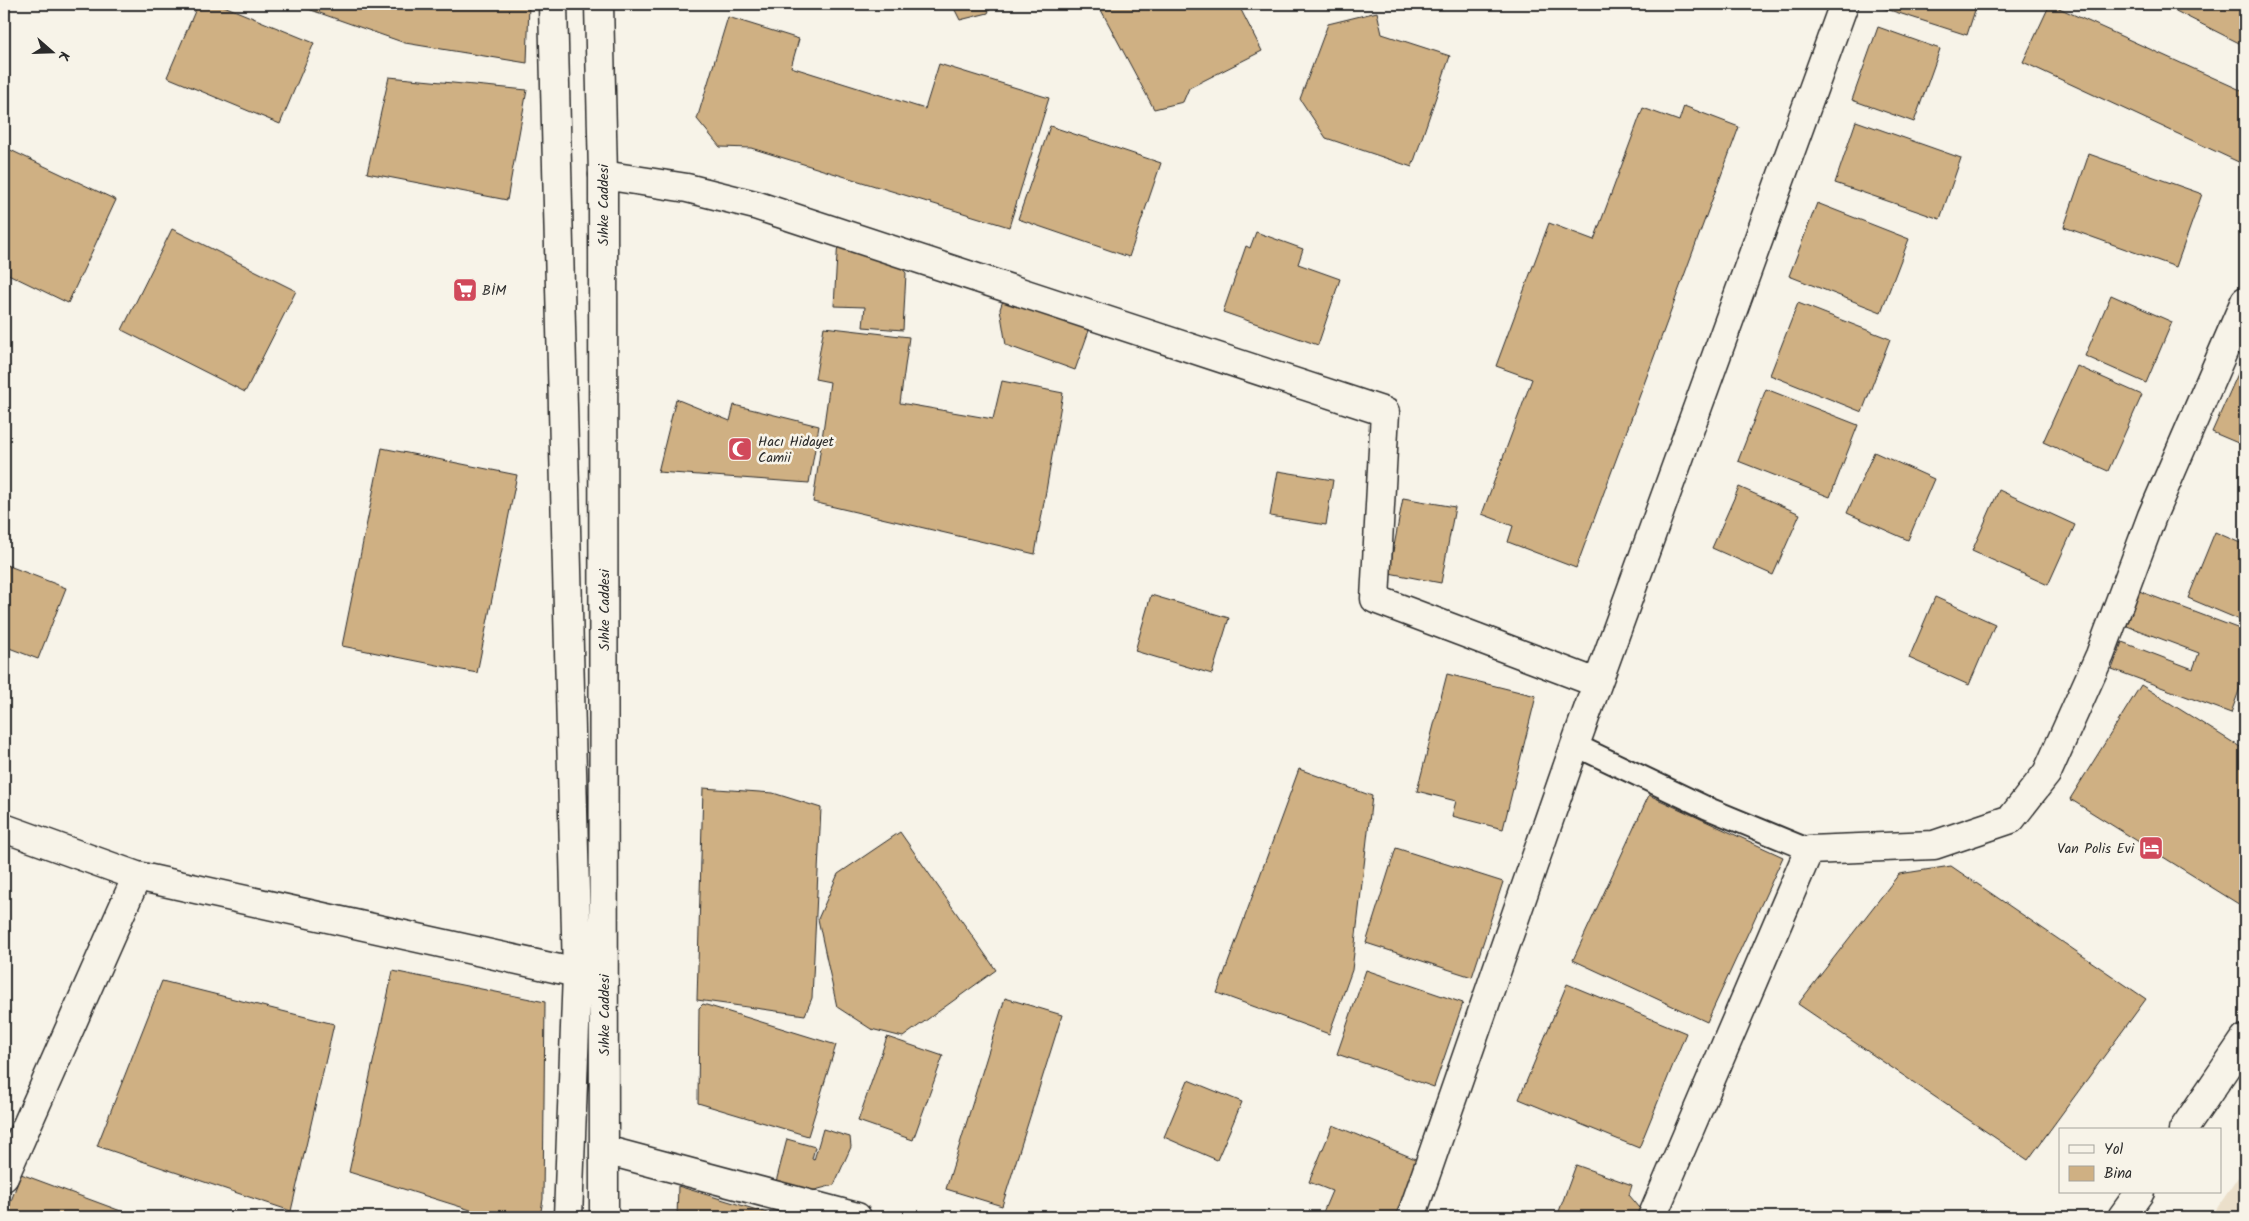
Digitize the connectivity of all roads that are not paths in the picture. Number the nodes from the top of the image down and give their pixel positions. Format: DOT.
graph roads {
  1 [pos="554,4"];
  2 [pos="600,4"];
  3 [pos="1844,4"];
  4 [pos="603,175"];
  5 [pos="2245,301"];
  6 [pos="1597,683"];
  7 [pos="1575,745"];
  8 [pos="4,828"];
  9 [pos="1809,850"];
  10 [pos="137,876"];
  11 [pos="577,974"];
  12 [pos="2245,1040"];
  13 [pos="2184,1128"];
  14 [pos="605,1150"];
  15 [pos="4,1177"];
  16 [pos="2139,1194"];
  17 [pos="568,1217"];
  18 [pos="604,1217"];
  19 [pos="857,1217"];
  20 [pos="1411,1217"];
  21 [pos="1652,1217"];
  22 [pos="2122,1217"];
  1 -- 11 [label="street"];
  2 -- 4 [label="street, Sıhke Caddesi"];
  3 -- 6 [label="street"];
  4 -- 6 [label="street"];
  4 -- 14 [label="street, Sıhke Caddesi"];
  5 -- 9 [label="street"];
  6 -- 7 [label="street"];
  7 -- 9 [label="lane"];
  7 -- 20 [label="street"];
  8 -- 10 [label="street"];
  9 -- 21 [label="street"];
  10 -- 11 [label="street"];
  10 -- 15 [label="street"];
  11 -- 17 [label="street"];
  12 -- 13 [label="street"];
  14 -- 18 [label="street, Sıhke Caddesi"];
  14 -- 19 [label="street"];
  16 -- 22 [label="street"];
}
